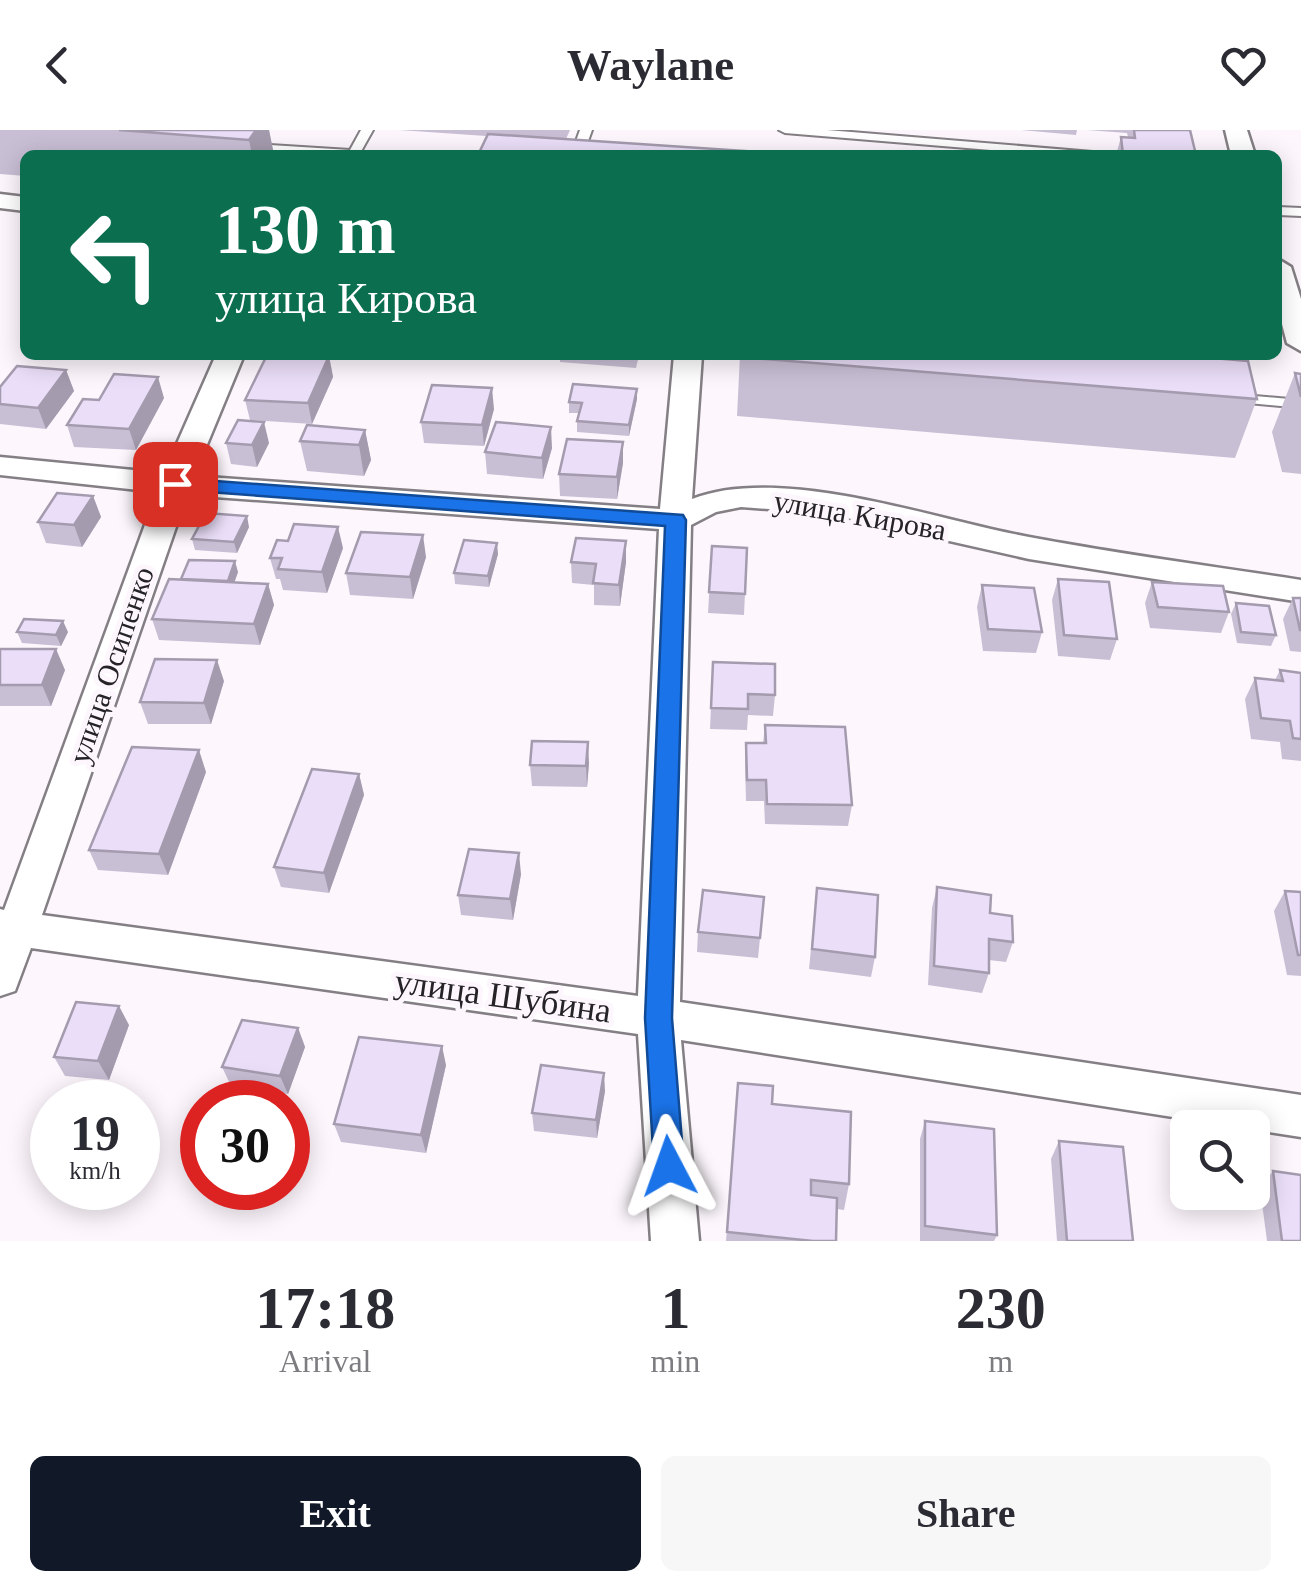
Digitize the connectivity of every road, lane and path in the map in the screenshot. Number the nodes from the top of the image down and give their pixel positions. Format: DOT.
graph roads {
  1 [pos="785,130"];
  2 [pos="239,146"];
  3 [pos="296,150"];
  4 [pos="1031,150"];
  5 [pos="1282,281"];
  6 [pos="1301,344"];
  7 [pos="228,360"];
  8 [pos="688,360"];
  9 [pos="1208,396"];
  10 [pos="1301,404"];
  11 [pos="0,466"];
  12 [pos="175,484"];
  13 [pos="676,520"];
  14 [pos="1301,591"];
  15 [pos="9,927"];
  16 [pos="0,978"];
  17 [pos="658,1018"];
  18 [pos="1301,1116"];
  19 [pos="675,1241"];
  1 -- 4 [label="lane"];
  2 -- 3 [label="lane"];
  5 -- 6 [label="street"];
  7 -- 12 [label="street, улица Осипенко"];
  8 -- 13 [label="street"];
  9 -- 10 [label="lane"];
  11 -- 12 [label="street, улица Кирова"];
  12 -- 13 [label="street, улица Кирова"];
  12 -- 15 [label="street, улица Осипенко"];
  13 -- 14 [label="street, улица Кирова"];
  13 -- 17 [label="street"];
  15 -- 16 [label="street, улица Осипенко"];
  15 -- 17 [label="street, улица Шубина"];
  17 -- 18 [label="street, улица Шубина"];
  17 -- 19 [label="street"];
}
